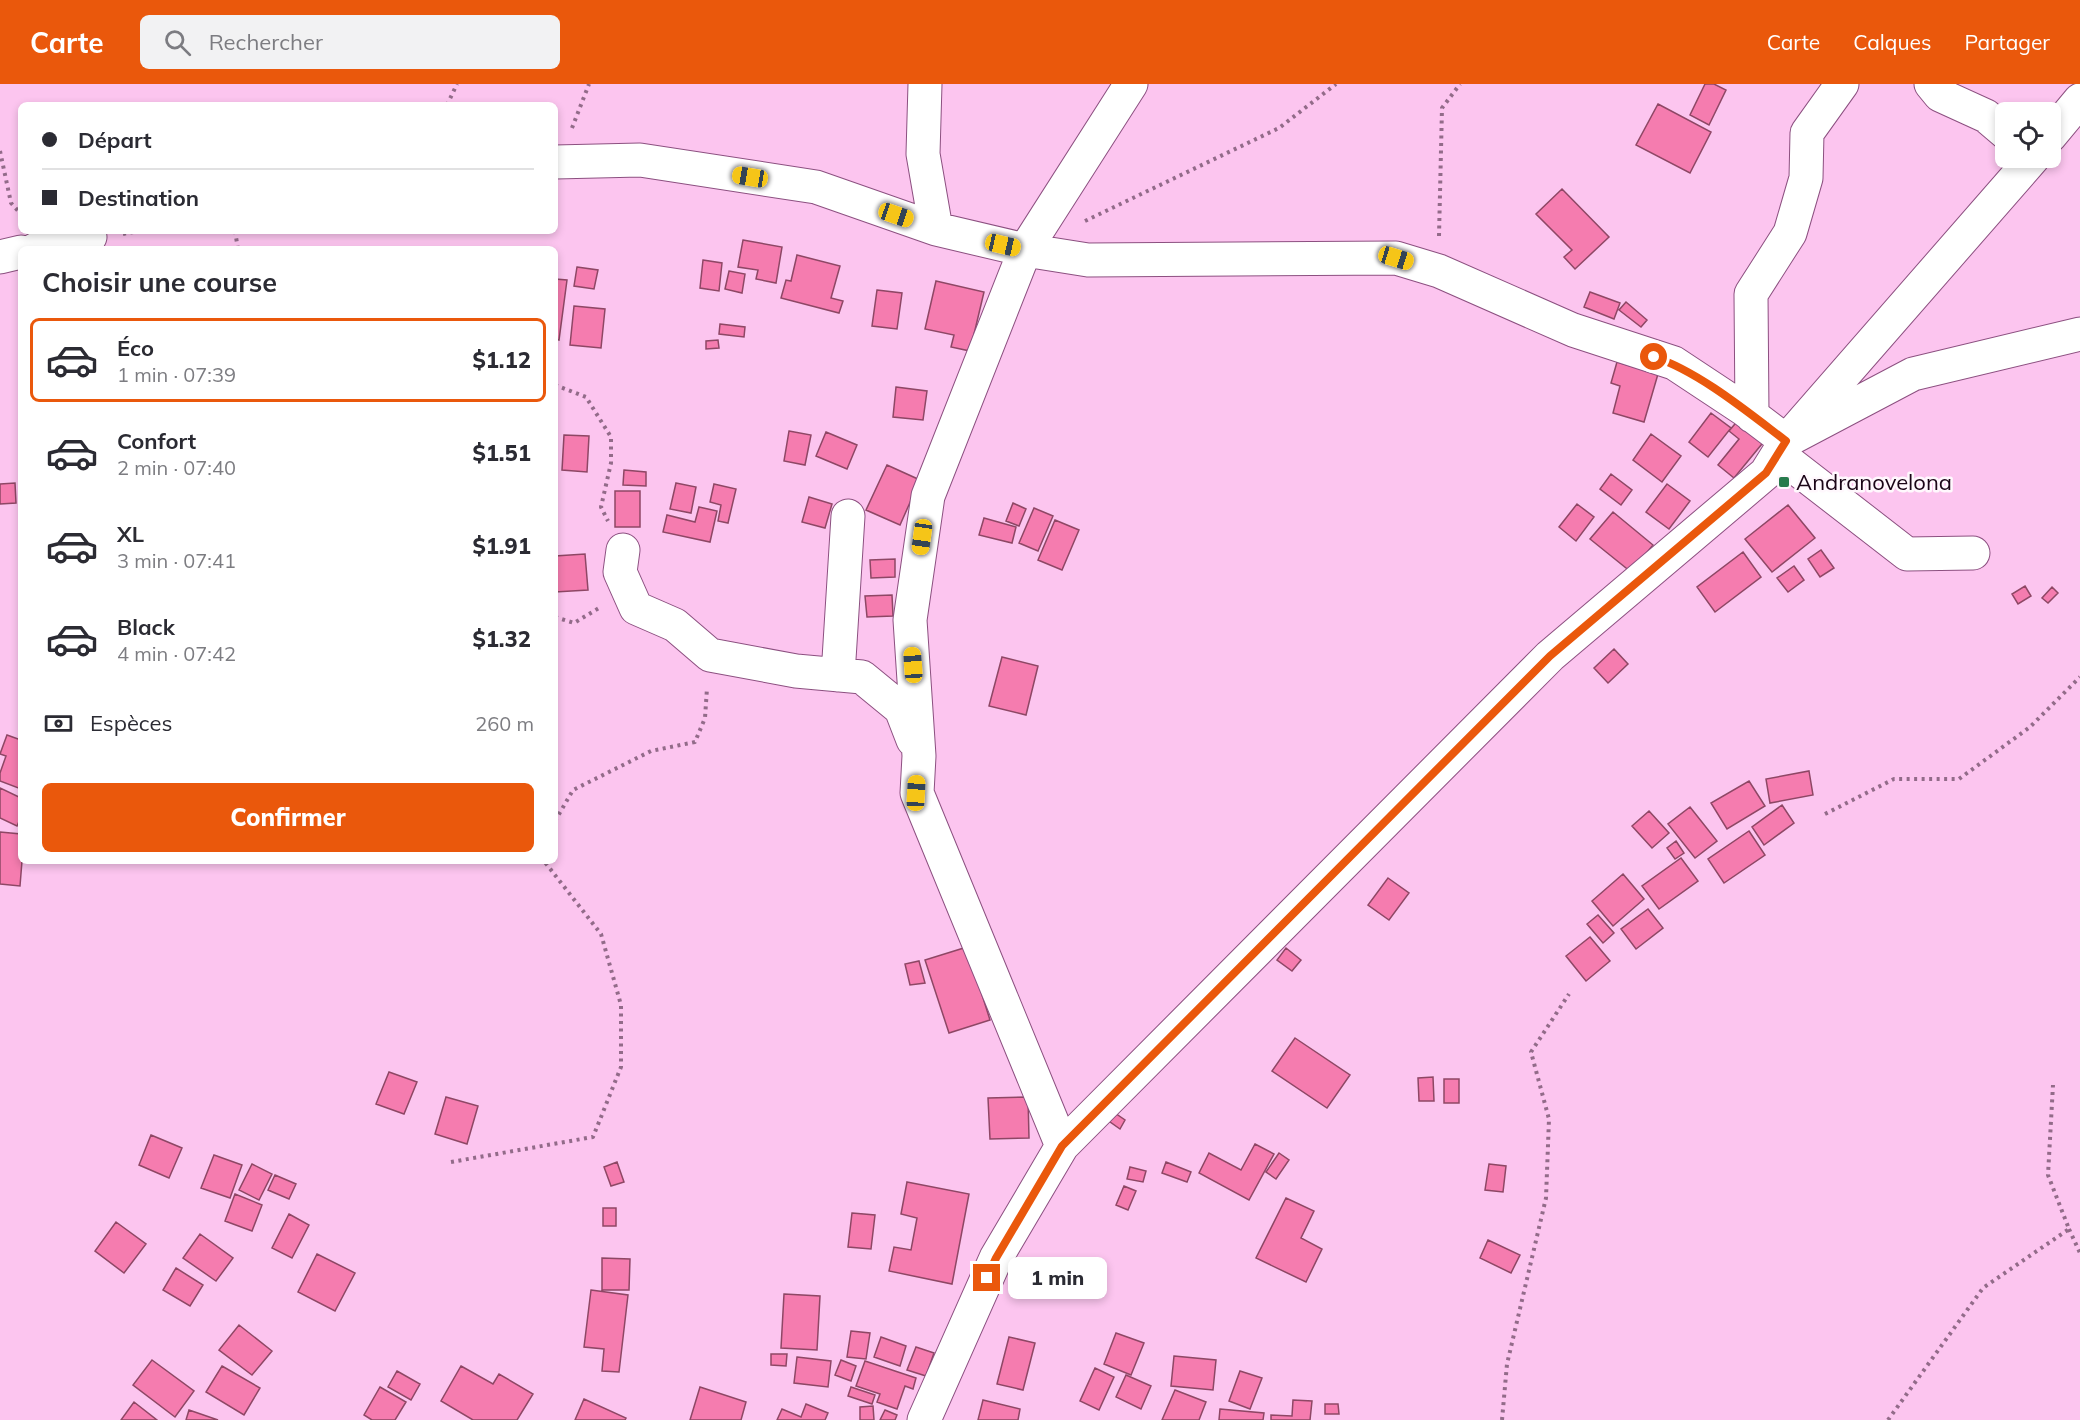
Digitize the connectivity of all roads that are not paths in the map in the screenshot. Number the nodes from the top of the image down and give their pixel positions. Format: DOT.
graph roads {
  1 [pos="925,84"];
  2 [pos="1131,84"];
  3 [pos="1842,84"];
  4 [pos="1931,84"];
  5 [pos="2080,100"];
  6 [pos="2061,123"];
  7 [pos="1995,124"];
  8 [pos="558,162"];
  9 [pos="2024,168"];
  10 [pos="936,229"];
  11 [pos="90,237"];
  12 [pos="50,246"];
  13 [pos="1025,250"];
  14 [pos="18,253"];
  15 [pos="0,257"];
  16 [pos="2080,334"];
  17 [pos="1752,416"];
  18 [pos="1782,447"];
  19 [pos="848,516"];
  20 [pos="622,550"];
  21 [pos="1973,553"];
  22 [pos="838,675"];
  23 [pos="919,756"];
  24 [pos="1062,1146"];
  25 [pos="924,1420"];
  1 -- 10 [label="street"];
  2 -- 13 [label="street"];
  3 -- 17 [label="street"];
  4 -- 7 [label="street"];
  5 -- 6 [label="street"];
  8 -- 10 [label="street"];
  9 -- 18 [label="street"];
  10 -- 13 [label="street"];
  11 -- 12 [label="street"];
  13 -- 17 [label="street"];
  13 -- 23 [label="street"];
  14 -- 15 [label="street"];
  16 -- 18 [label="street"];
  17 -- 18 [label="street"];
  18 -- 21 [label="street"];
  18 -- 24 [label="street"];
  19 -- 22 [label="street"];
  20 -- 22 [label="street"];
  22 -- 23 [label="street"];
  23 -- 24 [label="street"];
  24 -- 25 [label="street"];
}
